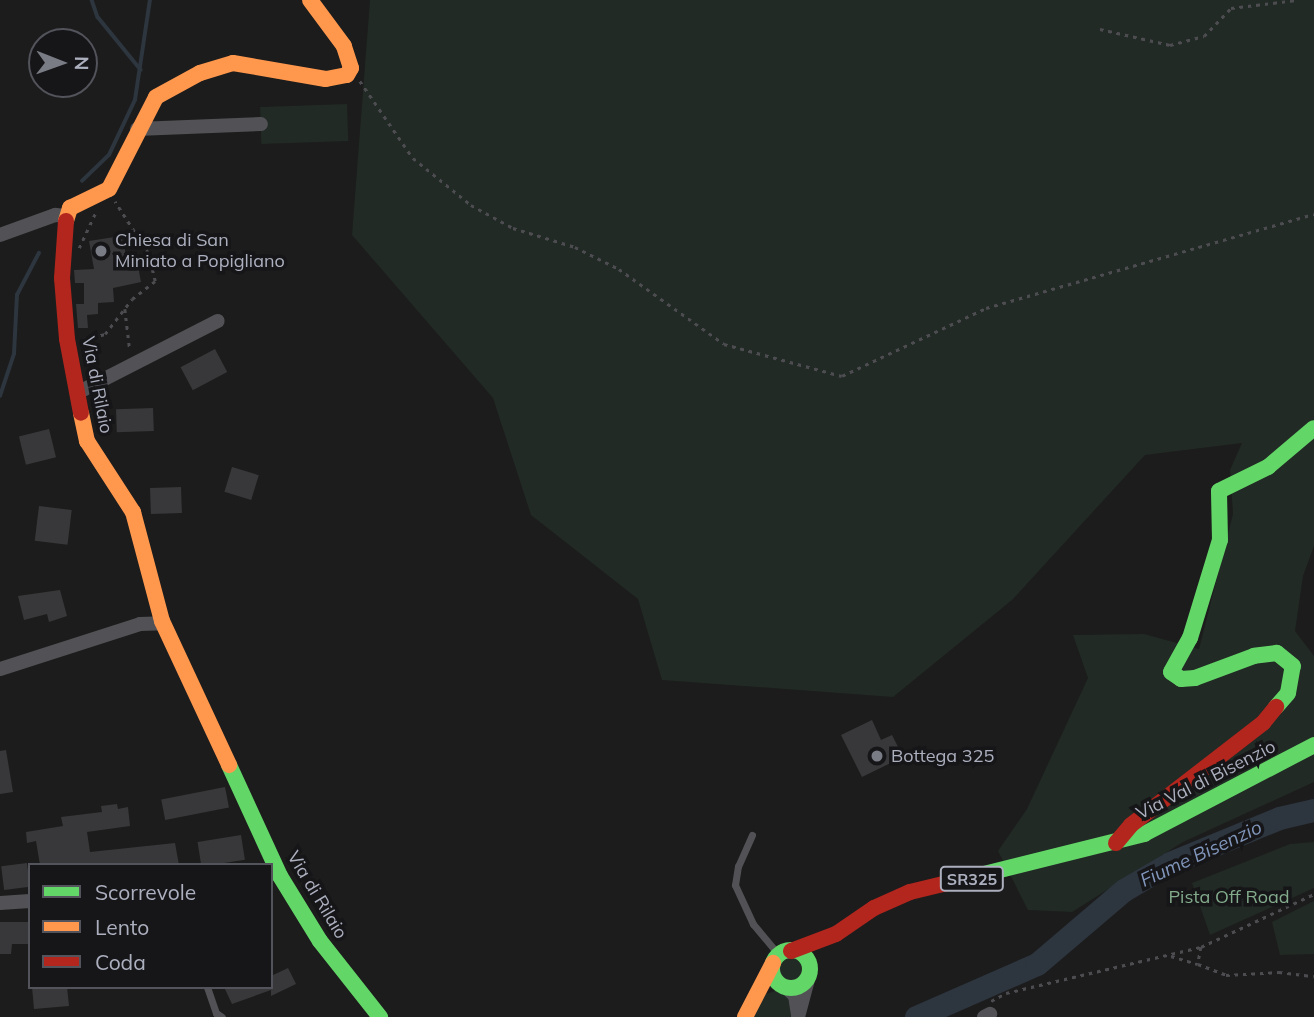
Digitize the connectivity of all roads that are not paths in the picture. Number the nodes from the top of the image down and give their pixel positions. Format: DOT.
graph roads {
  1 [pos="310,0"];
  2 [pos="261,124"];
  3 [pos="137,130"];
  4 [pos="67,216"];
  5 [pos="0,235"];
  6 [pos="218,321"];
  7 [pos="77,393"];
  8 [pos="1314,428"];
  9 [pos="163,623"];
  10 [pos="0,669"];
  11 [pos="1314,746"];
  12 [pos="751,835"];
  13 [pos="1116,843"];
  14 [pos="270,863"];
  15 [pos="276,877"];
  16 [pos="28,901"];
  17 [pos="0,903"];
  18 [pos="836,934"];
  19 [pos="781,956"];
  20 [pos="809,975"];
  21 [pos="785,987"];
  22 [pos="208,989"];
  23 [pos="748,1012"];
  24 [pos="798,1016"];
  25 [pos="222,1017"];
  26 [pos="380,1017"];
  1 -- 3 [label="street"];
  2 -- 3 [label="street"];
  3 -- 4 [label="street"];
  4 -- 5 [label="street"];
  4 -- 7 [label="street, Via di Rilaio"];
  6 -- 7 [label="street"];
  7 -- 9 [label="street, Via di Rilaio"];
  8 -- 13 [label="street"];
  9 -- 10 [label="street"];
  9 -- 14 [label="street, Via di Rilaio"];
  11 -- 13 [label="street, Via Val di Bisenzio / SR325"];
  12 -- 19 [label="lane"];
  13 -- 18 [label="street, Via Val di Bisenzio / SR325"];
  15 -- 26 [label="street, Via di Rilaio"];
  16 -- 17 [label="street"];
  18 -- 19 [label="street, SR325"];
  18 -- 20 [label="street, SR325"];
  19 -- 20 [label="street"];
  19 -- 21 [label="street"];
  19 -- 23 [label="street"];
  20 -- 21 [label="street"];
  20 -- 24 [label="street"];
  21 -- 23 [label="street"];
  21 -- 24 [label="street"];
  22 -- 25 [label="lane"];
}
